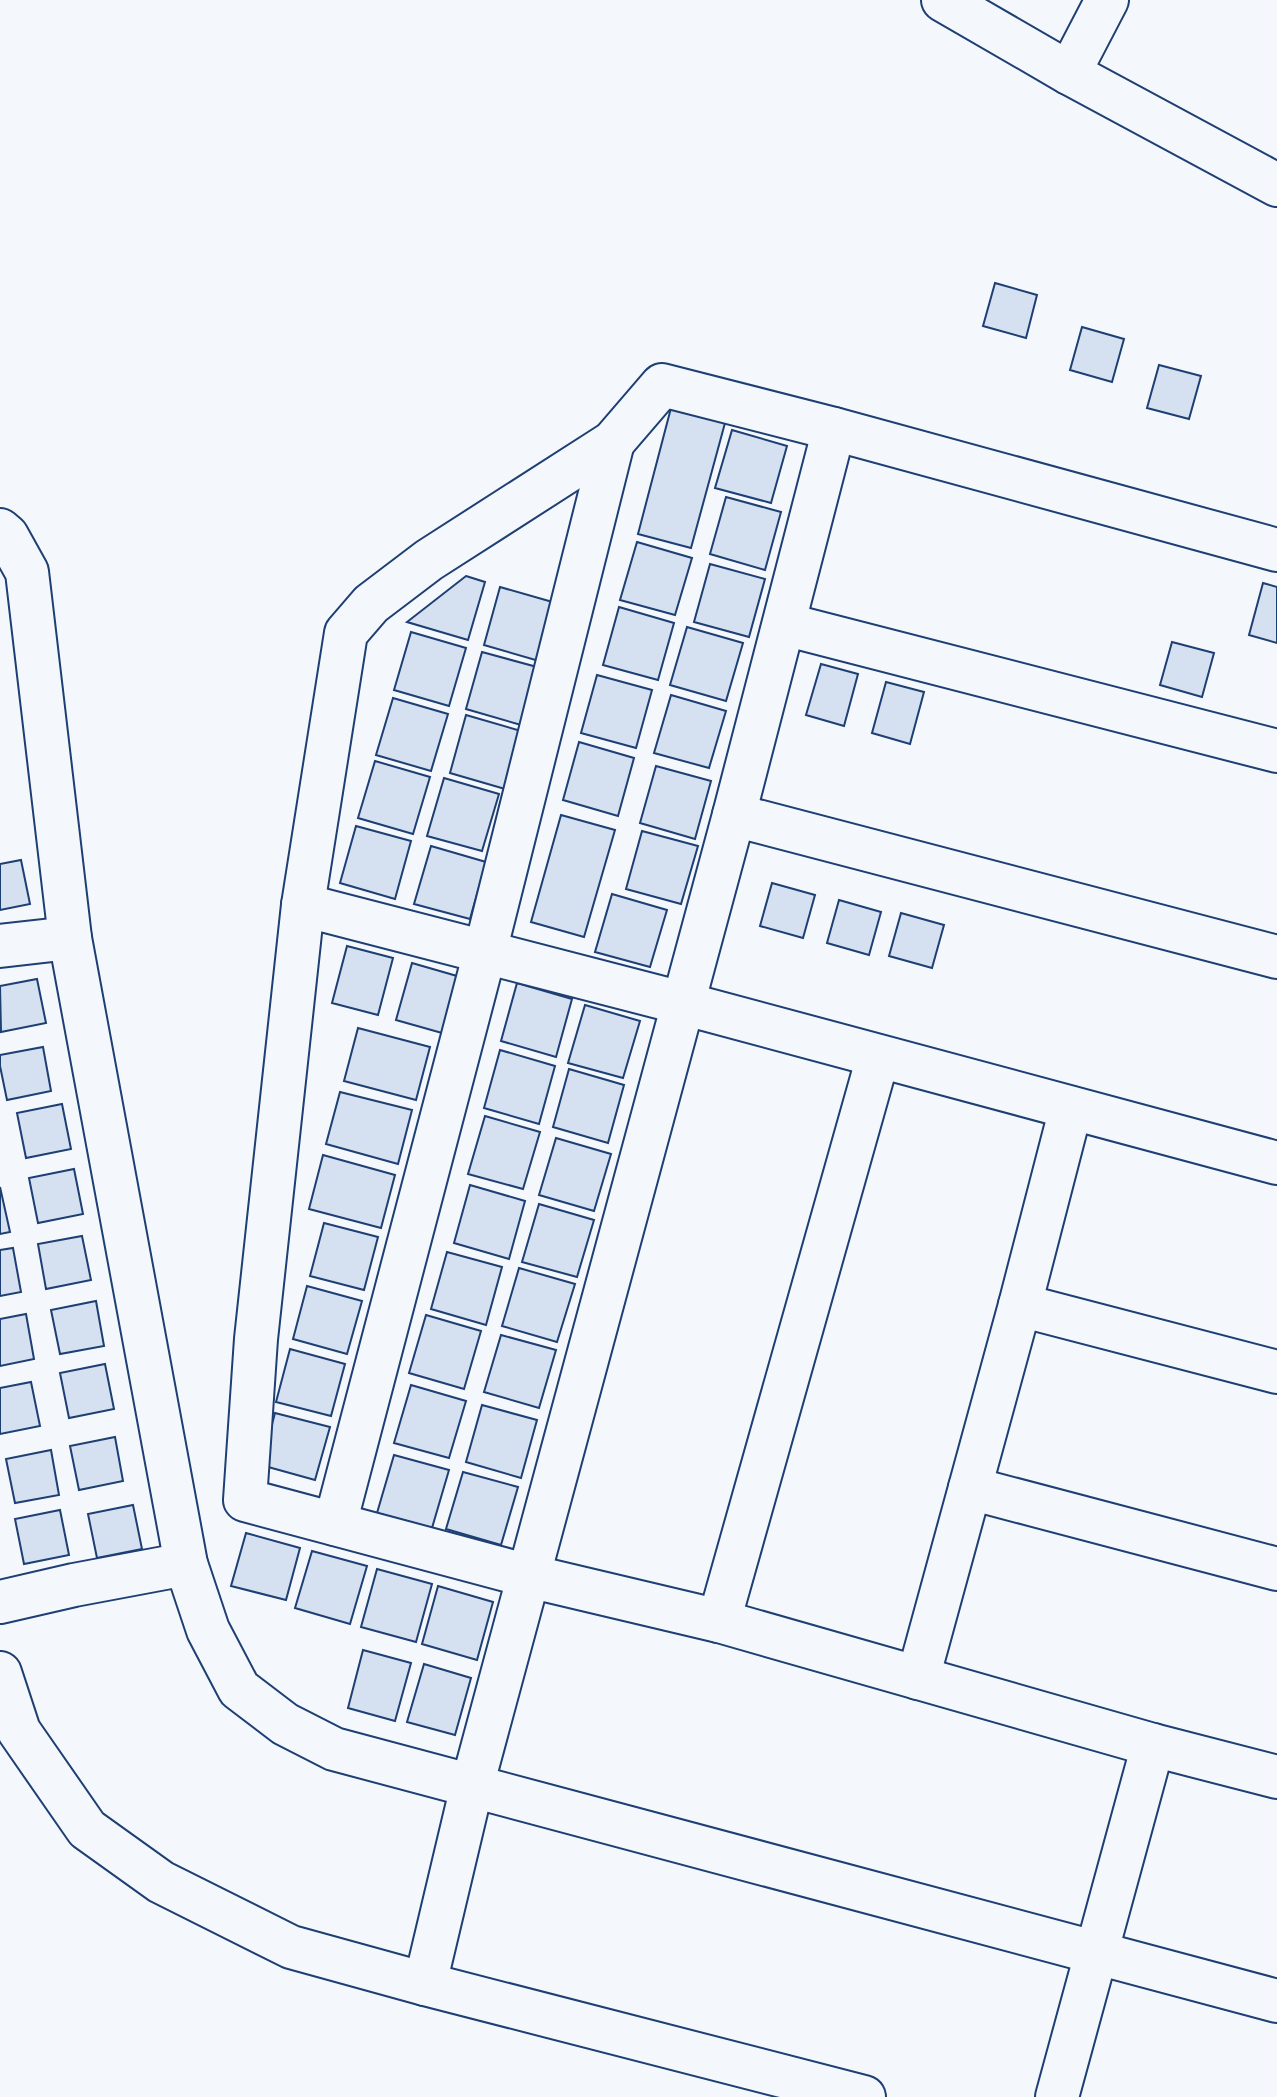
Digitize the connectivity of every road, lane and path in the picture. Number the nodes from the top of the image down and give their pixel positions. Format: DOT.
graph roads {
  1 [pos="943,0"];
  2 [pos="1107,0"];
  3 [pos="1069,73"];
  4 [pos="1277,185"];
  5 [pos="834,429"];
  6 [pos="613,442"];
  7 [pos="0,530"];
  8 [pos="1277,550"];
  9 [pos="784,624"];
  10 [pos="1277,751"];
  11 [pos="734,815"];
  12 [pos="303,905"];
  13 [pos="70,938"];
  14 [pos="0,946"];
  15 [pos="485,952"];
  16 [pos="1277,957"];
  17 [pos="682,1003"];
  18 [pos="878,1057"];
  19 [pos="1071,1108"];
  20 [pos="1277,1163"];
  21 [pos="1020,1305"];
  22 [pos="1277,1372"];
  23 [pos="970,1488"];
  24 [pos="335,1524"];
  25 [pos="186,1564"];
  26 [pos="1277,1569"];
  27 [pos="529,1576"];
  28 [pos="0,1602"];
  29 [pos="719,1621"];
  30 [pos="0,1673"];
  31 [pos="918,1678"];
  32 [pos="1153,1745"];
  33 [pos="1277,1777"];
  34 [pos="472,1786"];
  35 [pos="1096,1952"];
  36 [pos="425,1984"];
  37 [pos="1277,2001"];
  38 [pos="864,2097"];
  39 [pos="1057,2097"];
  1 -- 3 [label="street"];
  2 -- 3 [label="street"];
  3 -- 4 [label="street"];
  5 -- 6 [label="street"];
  5 -- 8 [label="street"];
  5 -- 9 [label="street"];
  6 -- 12 [label="street"];
  6 -- 15 [label="street"];
  7 -- 13 [label="street"];
  9 -- 10 [label="street"];
  9 -- 11 [label="street"];
  11 -- 16 [label="street"];
  11 -- 17 [label="street"];
  12 -- 15 [label="street"];
  12 -- 24 [label="street"];
  13 -- 14 [label="street"];
  13 -- 25 [label="street"];
  15 -- 17 [label="street"];
  15 -- 24 [label="street"];
  17 -- 18 [label="street"];
  17 -- 27 [label="street"];
  18 -- 19 [label="street"];
  18 -- 29 [label="street"];
  19 -- 20 [label="street"];
  19 -- 21 [label="street"];
  21 -- 22 [label="street"];
  21 -- 23 [label="street"];
  23 -- 26 [label="street"];
  23 -- 31 [label="street"];
  24 -- 27 [label="street"];
  25 -- 28 [label="street"];
  25 -- 34 [label="street"];
  27 -- 29 [label="street"];
  27 -- 34 [label="street"];
  29 -- 31 [label="street"];
  30 -- 36 [label="street"];
  31 -- 32 [label="street"];
  32 -- 33 [label="street"];
  32 -- 35 [label="street"];
  34 -- 35 [label="street"];
  34 -- 36 [label="street"];
  35 -- 37 [label="street"];
  35 -- 39 [label="street"];
  36 -- 38 [label="street"];
}
